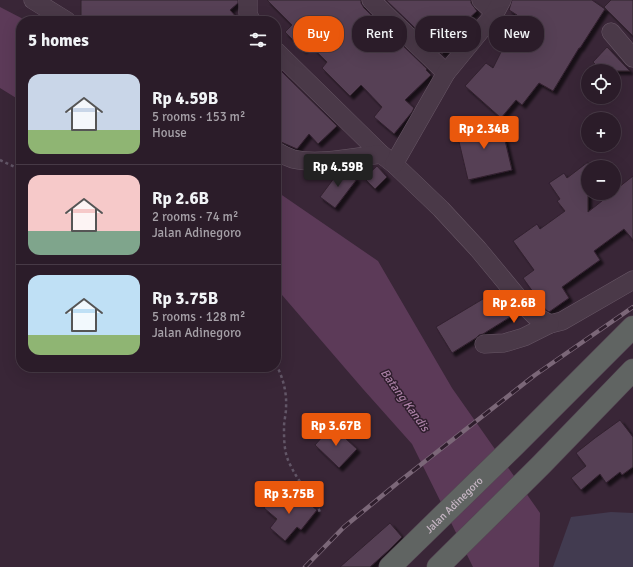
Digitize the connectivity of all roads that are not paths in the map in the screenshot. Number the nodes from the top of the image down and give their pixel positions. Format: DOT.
graph roads {
  1 [pos="34,0"];
  2 [pos="248,0"];
  3 [pos="371,0"];
  4 [pos="481,0"];
  5 [pos="498,6"];
  6 [pos="59,16"];
  7 [pos="249,16"];
  8 [pos="611,32"];
  9 [pos="281,58"];
  10 [pos="633,58"];
  11 [pos="446,73"];
  12 [pos="281,154"];
  13 [pos="387,159"];
  14 [pos="633,280"];
  15 [pos="550,324"];
  16 [pos="633,326"];
  17 [pos="484,344"];
  18 [pos="633,370"];
  19 [pos="390,567"];
  20 [pos="438,567"];
  1 -- 6 [label="street"];
  2 -- 7 [label="street"];
  3 -- 11 [label="street"];
  4 -- 5 [label="street"];
  5 -- 11 [label="street"];
  8 -- 10 [label="street"];
  9 -- 13 [label="street"];
  11 -- 13 [label="street"];
  12 -- 13 [label="street"];
  13 -- 15 [label="street"];
  14 -- 15 [label="street"];
  15 -- 17 [label="street"];
  16 -- 19 [label="highway, Jalan Adinegoro"];
  18 -- 20 [label="highway"];
}
